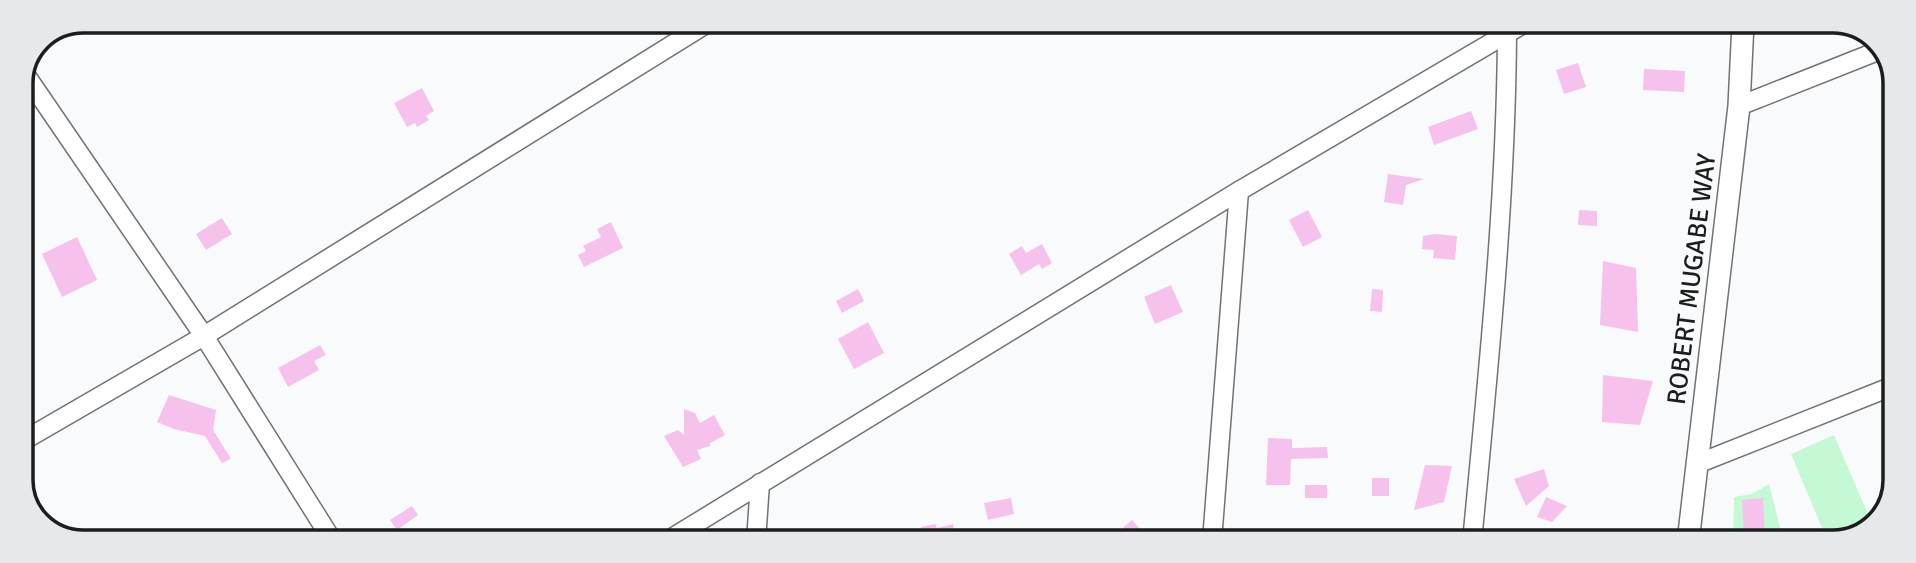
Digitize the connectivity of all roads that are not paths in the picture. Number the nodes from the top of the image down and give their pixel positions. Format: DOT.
graph roads {
  1 [pos="691,33"];
  2 [pos="1742,33"];
  3 [pos="1507,34"];
  4 [pos="1872,53"];
  5 [pos="33,86"];
  6 [pos="1739,106"];
  7 [pos="1239,191"];
  8 [pos="204,336"];
  9 [pos="1883,390"];
  10 [pos="33,435"];
  11 [pos="1697,464"];
  12 [pos="760,482"];
  13 [pos="326,530"];
  14 [pos="684,530"];
  15 [pos="757,530"];
  16 [pos="1213,530"];
  17 [pos="1473,530"];
  18 [pos="1689,530"];
  1 -- 8 [label="street"];
  2 -- 6 [label="main road, ROBERT MUGABE WAY"];
  3 -- 7 [label="street"];
  3 -- 17 [label="street"];
  4 -- 6 [label="street"];
  5 -- 8 [label="street"];
  6 -- 11 [label="main road, ROBERT MUGABE WAY"];
  7 -- 12 [label="street"];
  7 -- 16 [label="street"];
  8 -- 10 [label="street"];
  8 -- 13 [label="street"];
  9 -- 11 [label="street"];
  11 -- 18 [label="main road, ROBERT MUGABE WAY"];
  12 -- 14 [label="street"];
  12 -- 15 [label="street"];
}
